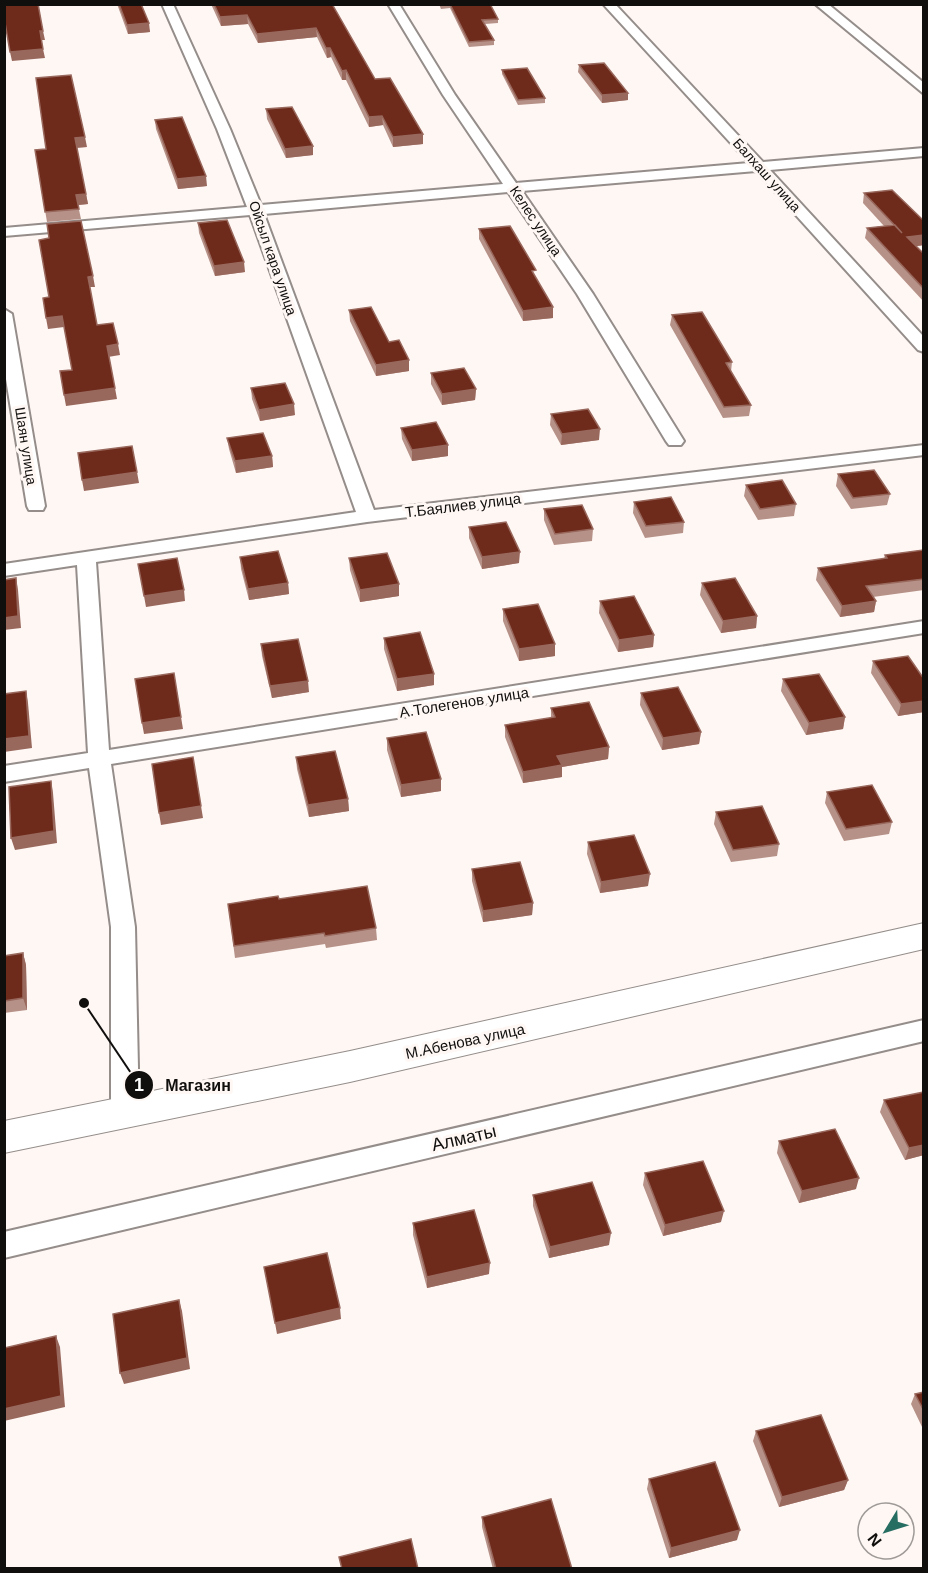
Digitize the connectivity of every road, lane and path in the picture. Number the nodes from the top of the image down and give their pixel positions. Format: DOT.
graph roads {
  1 [pos="167,4"];
  2 [pos="393,4"];
  3 [pos="608,4"];
  4 [pos="820,4"];
  5 [pos="924,90"];
  6 [pos="924,152"];
  7 [pos="761,168"];
  8 [pos="513,187"];
  9 [pos="258,211"];
  10 [pos="4,232"];
  11 [pos="4,314"];
  12 [pos="924,347"];
  13 [pos="675,441"];
  14 [pos="924,450"];
  15 [pos="36,506"];
  16 [pos="367,516"];
  17 [pos="86,559"];
  18 [pos="4,570"];
  19 [pos="924,627"];
  20 [pos="99,760"];
  21 [pos="4,774"];
  22 [pos="924,936"];
  23 [pos="924,1030"];
  24 [pos="125,1115"];
  25 [pos="4,1137"];
  26 [pos="4,1245"];
  1 -- 9 [label="street, Ойсыл кара улица"];
  2 -- 8 [label="street, Келес улица"];
  3 -- 7 [label="street, Балхаш улица"];
  4 -- 5 [label="street"];
  6 -- 7 [label="street"];
  7 -- 8 [label="street"];
  7 -- 12 [label="street, Балхаш улица"];
  8 -- 9 [label="street"];
  8 -- 13 [label="street, Келес улица"];
  9 -- 10 [label="street"];
  9 -- 16 [label="street, Ойсыл кара улица"];
  11 -- 15 [label="street, Шаян улица"];
  14 -- 16 [label="street, Т.Баялиев улица"];
  16 -- 17 [label="street, Т.Баялиев улица"];
  17 -- 18 [label="street, Т.Баялиев улица"];
  17 -- 20 [label="street"];
  19 -- 20 [label="street, А.Толегенов улица"];
  20 -- 21 [label="street, А.Толегенов улица"];
  20 -- 24 [label="street"];
  22 -- 24 [label="main road, М.Абенова улица"];
  23 -- 26 [label="street, Алматы"];
  24 -- 25 [label="main road, М.Абенова улица"];
}
